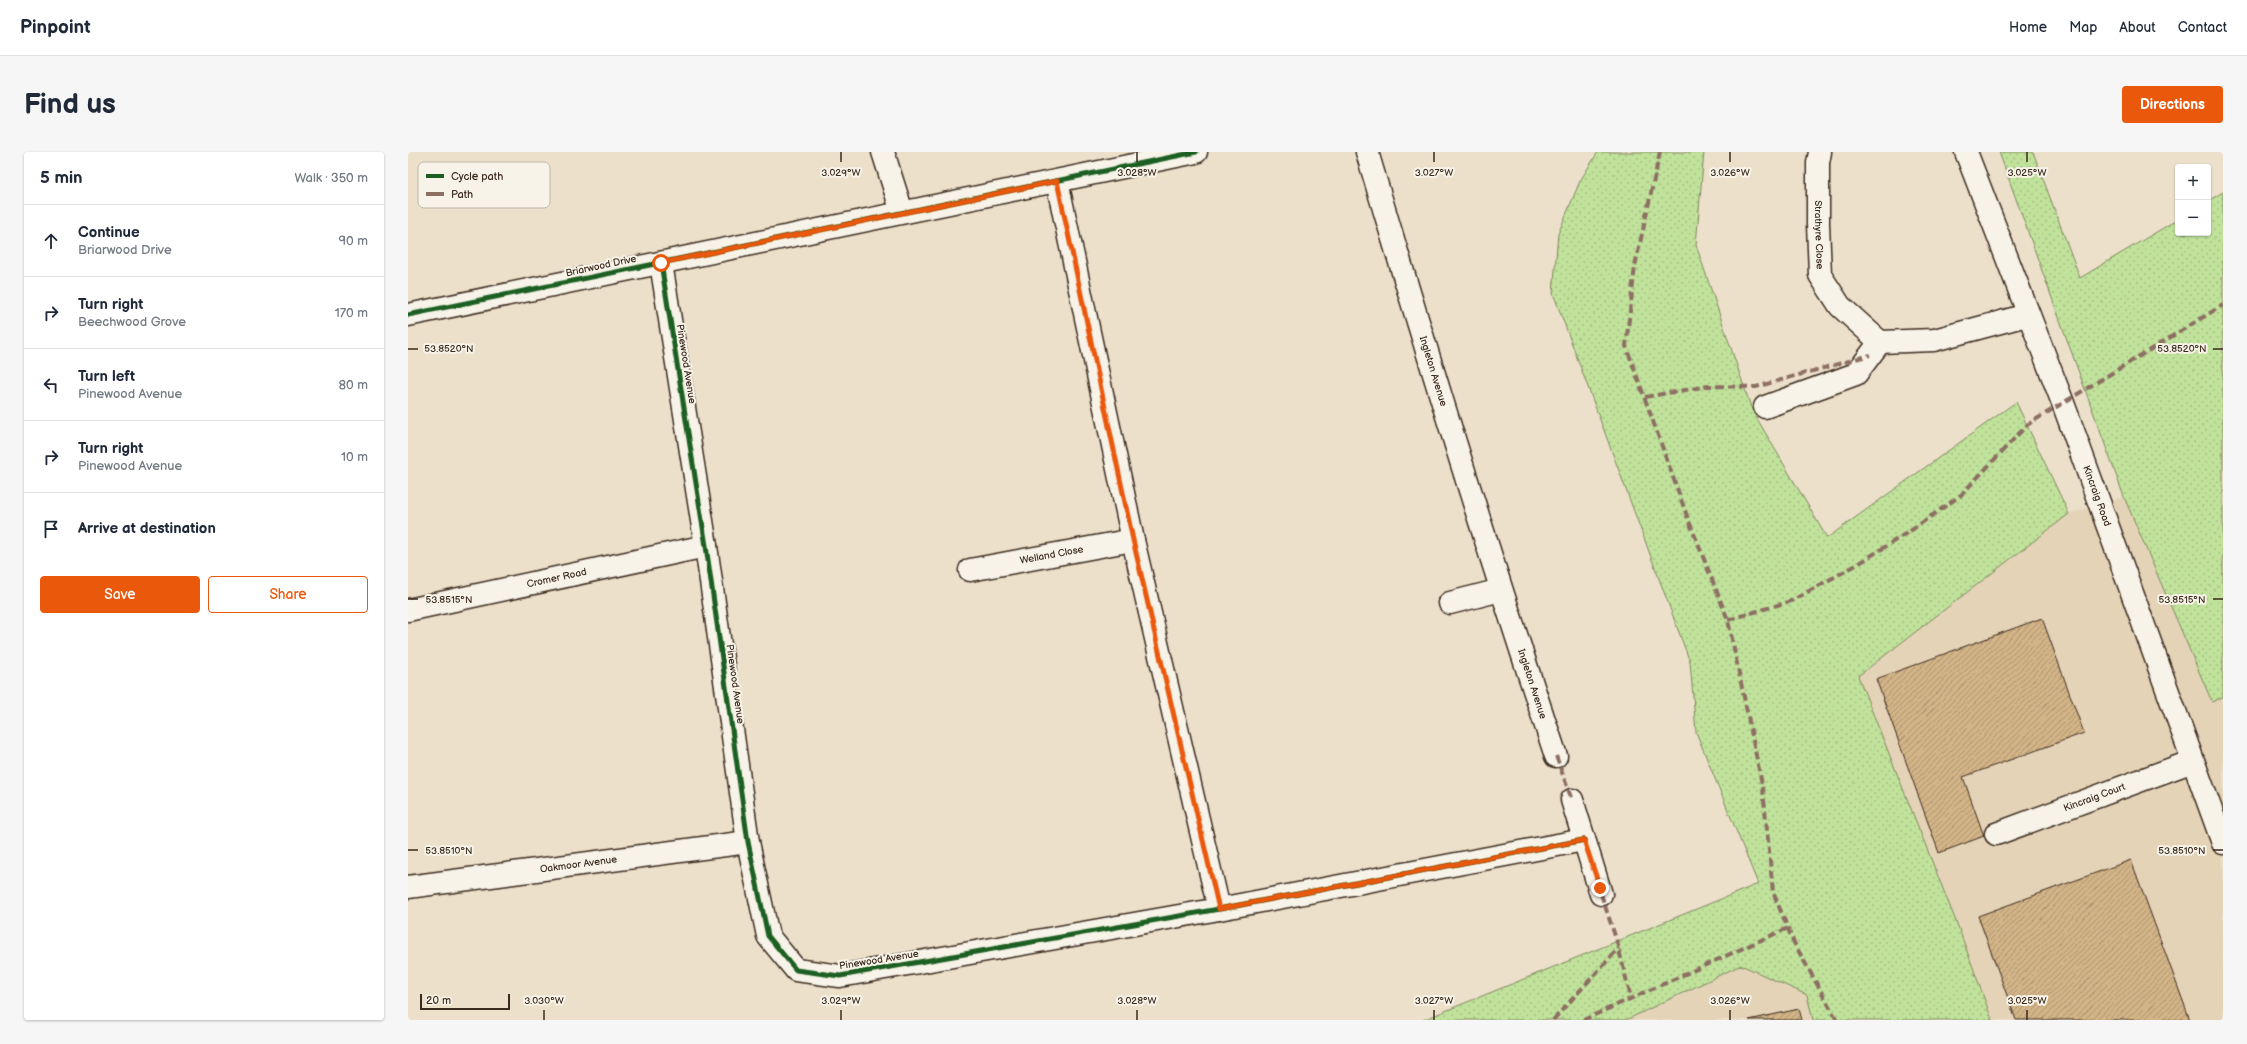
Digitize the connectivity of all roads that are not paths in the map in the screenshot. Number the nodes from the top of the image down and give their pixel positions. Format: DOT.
graph roads {
  1 [pos="883,152"];
  2 [pos="1196,152"];
  3 [pos="1367,152"];
  4 [pos="1820,152"];
  5 [pos="1966,152"];
  6 [pos="1057,181"];
  7 [pos="902,212"];
  8 [pos="661,263"];
  9 [pos="408,315"];
  10 [pos="2027,315"];
  11 [pos="1880,342"];
  12 [pos="1765,407"];
  13 [pos="1133,540"];
  14 [pos="706,546"];
  15 [pos="970,570"];
  16 [pos="1501,590"];
  17 [pos="1450,603"];
  18 [pos="408,610"];
  19 [pos="1556,756"];
  20 [pos="2193,761"];
  21 [pos="1572,800"];
  22 [pos="1996,834"];
  23 [pos="1584,840"];
  24 [pos="748,842"];
  25 [pos="2223,843"];
  26 [pos="408,887"];
  27 [pos="1601,894"];
  28 [pos="1219,909"];
  1 -- 7 [label="street"];
  2 -- 6 [label="street, Briarwood Drive"];
  3 -- 16 [label="street, Ingleton Avenue"];
  4 -- 11 [label="street, Strathyre Close"];
  5 -- 10 [label="street, Kincraig Road"];
  6 -- 7 [label="street, Briarwood Drive"];
  6 -- 13 [label="street"];
  7 -- 8 [label="street, Briarwood Drive"];
  8 -- 9 [label="street, Briarwood Drive"];
  8 -- 14 [label="street, Pinewood Avenue"];
  10 -- 11 [label="street"];
  10 -- 20 [label="street, Kincraig Road"];
  11 -- 12 [label="street"];
  13 -- 15 [label="street, Welland Close"];
  13 -- 28 [label="street"];
  14 -- 18 [label="street, Cromer Road"];
  14 -- 24 [label="street, Pinewood Avenue"];
  16 -- 17 [label="street"];
  16 -- 19 [label="street, Ingleton Avenue"];
  20 -- 22 [label="street, Kincraig Court"];
  20 -- 25 [label="street, Kincraig Road"];
  21 -- 23 [label="street"];
  23 -- 27 [label="street"];
  23 -- 28 [label="street, Pinewood Avenue"];
  24 -- 26 [label="street, Oakmoor Avenue"];
  24 -- 28 [label="street, Pinewood Avenue"];
}
